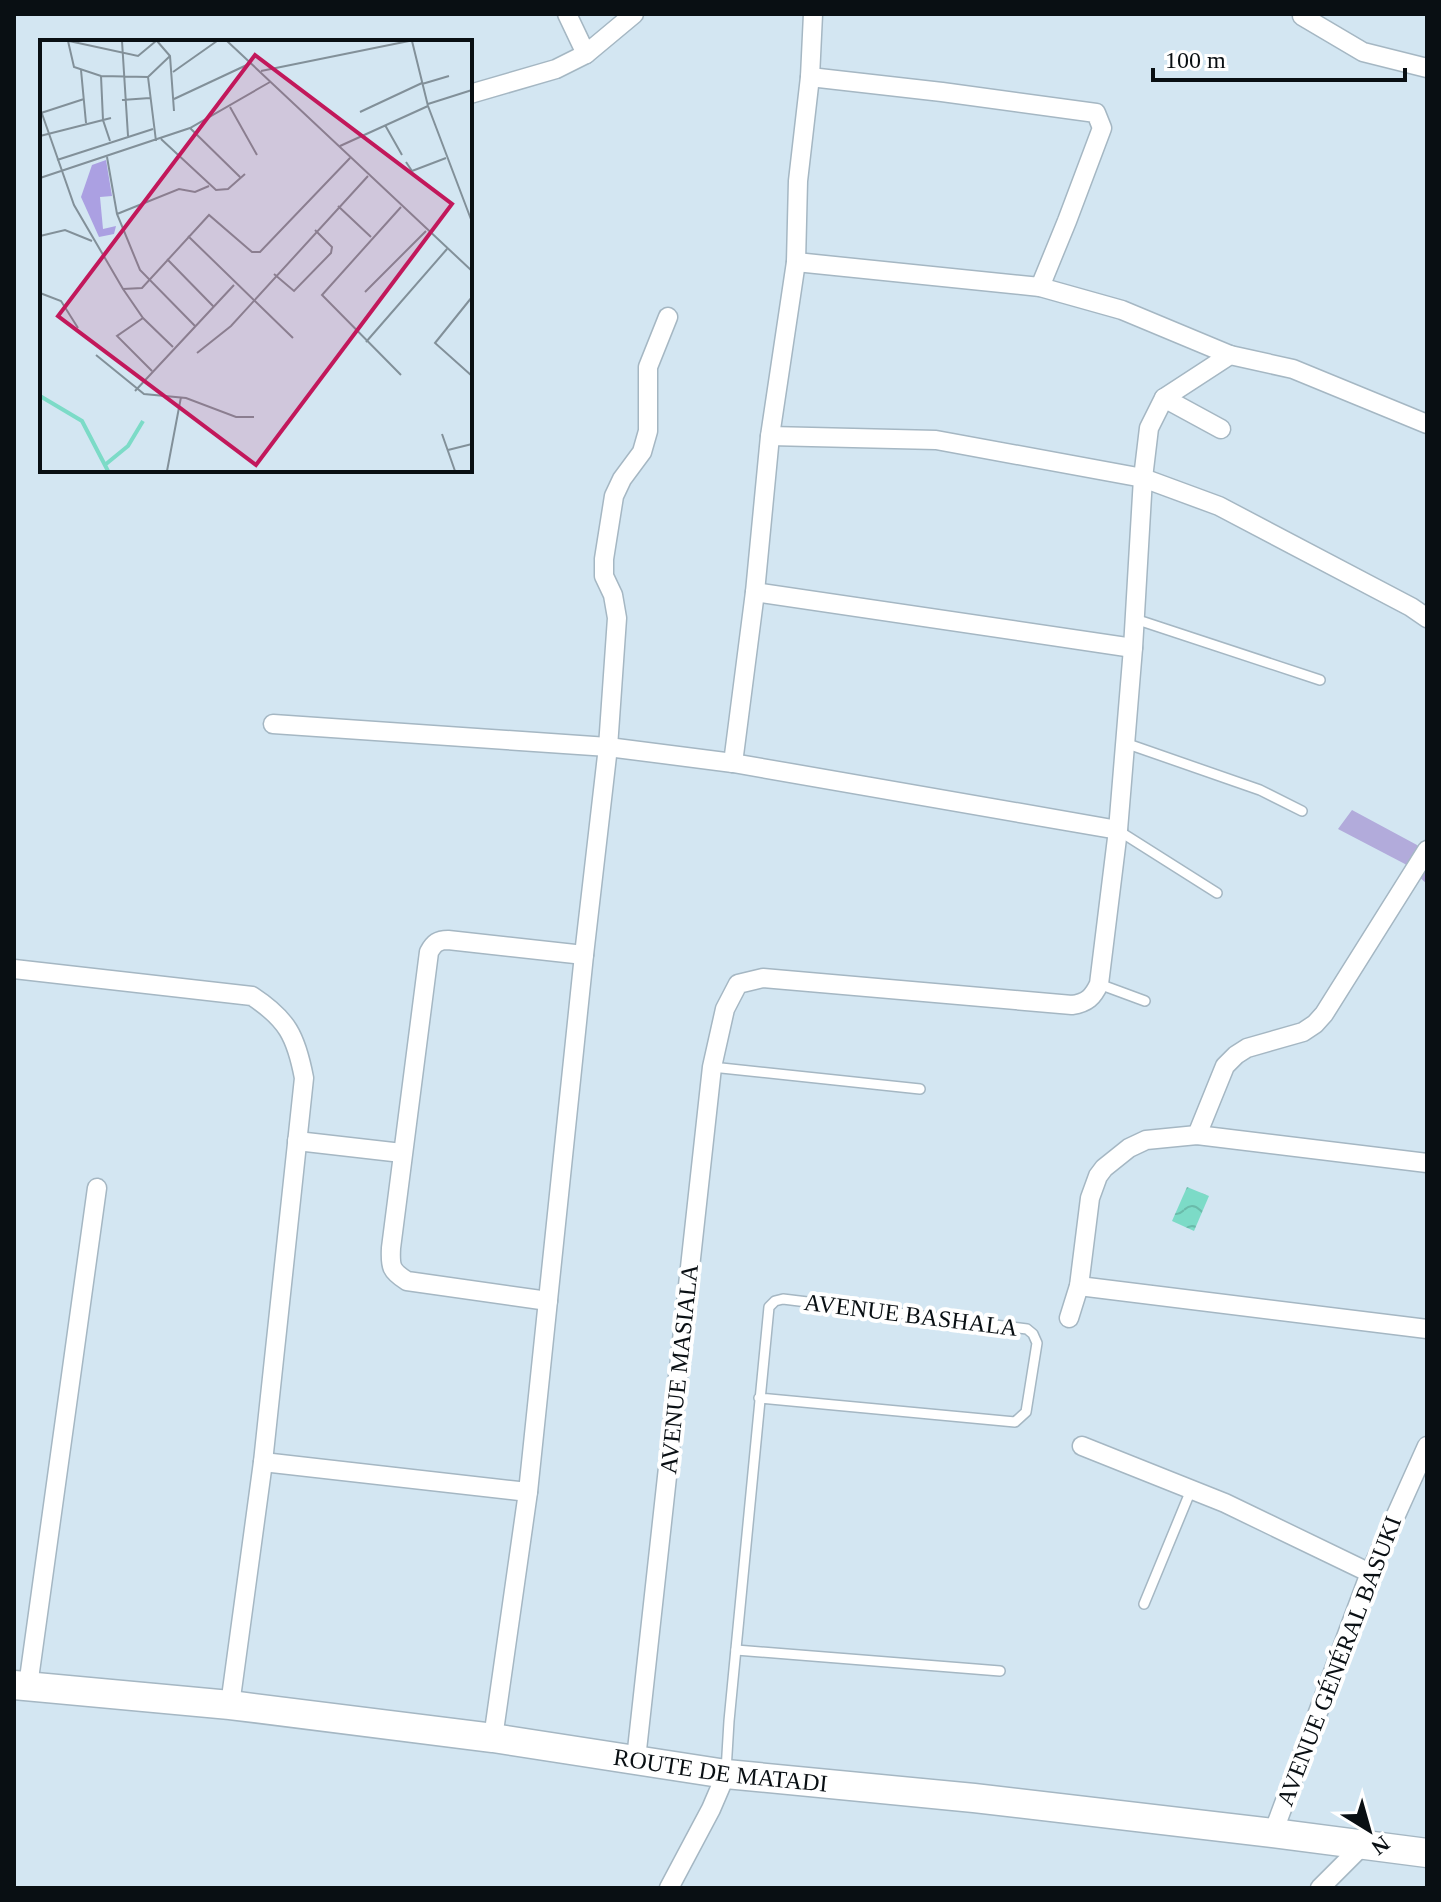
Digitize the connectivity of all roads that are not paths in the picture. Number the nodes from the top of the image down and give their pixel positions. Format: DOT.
graph roads {
  1 [pos="567,14"];
  2 [pos="634,14"];
  3 [pos="813,14"];
  4 [pos="1302,16"];
  5 [pos="586,54"];
  6 [pos="1427,68"];
  7 [pos="810,77"];
  8 [pos="472,93"];
  9 [pos="796,262"];
  10 [pos="1040,287"];
  11 [pos="668,317"];
  12 [pos="1230,355"];
  13 [pos="1164,398"];
  14 [pos="1427,424"];
  15 [pos="1221,429"];
  16 [pos="770,436"];
  17 [pos="1143,478"];
  18 [pos="755,592"];
  19 [pos="1427,618"];
  20 [pos="1135,619"];
  21 [pos="1133,648"];
  22 [pos="1320,680"];
  23 [pos="273,724"];
  24 [pos="1125,743"];
  25 [pos="608,747"];
  26 [pos="733,763"];
  27 [pos="1302,811"];
  28 [pos="1118,830"];
  29 [pos="1425,858"];
  30 [pos="1217,893"];
  31 [pos="584,955"];
  32 [pos="14,969"];
  33 [pos="1099,984"];
  34 [pos="1145,1001"];
  35 [pos="712,1067"];
  36 [pos="920,1089"];
  37 [pos="1197,1135"];
  38 [pos="297,1141"];
  39 [pos="402,1153"];
  40 [pos="1427,1163"];
  41 [pos="97,1188"];
  42 [pos="1079,1286"];
  43 [pos="548,1301"];
  44 [pos="1069,1318"];
  45 [pos="1427,1329"];
  46 [pos="759,1398"];
  47 [pos="1082,1446"];
  48 [pos="1427,1446"];
  49 [pos="263,1462"];
  50 [pos="1191,1490"];
  51 [pos="528,1492"];
  52 [pos="1370,1573"];
  53 [pos="1144,1604"];
  54 [pos="736,1650"];
  55 [pos="1000,1671"];
  56 [pos="21,1686"];
  57 [pos="230,1705"];
  58 [pos="493,1738"];
  59 [pos="636,1759"];
  60 [pos="726,1774"];
  61 [pos="1273,1833"];
  62 [pos="1364,1844"];
  63 [pos="1427,1853"];
  64 [pos="669,1888"];
  65 [pos="1320,1888"];
  1 -- 5 [label="street"];
  2 -- 5 [label="street"];
  3 -- 7 [label="street"];
  4 -- 6 [label="street"];
  5 -- 8 [label="street"];
  7 -- 9 [label="street"];
  7 -- 10 [label="street"];
  9 -- 10 [label="street"];
  9 -- 16 [label="street"];
  10 -- 12 [label="street"];
  11 -- 25 [label="street"];
  12 -- 13 [label="street"];
  12 -- 14 [label="street"];
  13 -- 15 [label="street"];
  13 -- 17 [label="street"];
  16 -- 17 [label="street"];
  16 -- 18 [label="street"];
  17 -- 19 [label="street"];
  17 -- 20 [label="street"];
  18 -- 21 [label="street"];
  18 -- 26 [label="street"];
  20 -- 21 [label="street"];
  20 -- 22 [label="lane"];
  21 -- 24 [label="street"];
  23 -- 25 [label="street"];
  24 -- 27 [label="lane"];
  24 -- 28 [label="street"];
  25 -- 26 [label="street"];
  25 -- 31 [label="street"];
  26 -- 28 [label="street"];
  28 -- 30 [label="lane"];
  28 -- 33 [label="street"];
  29 -- 37 [label="street"];
  31 -- 39 [label="street"];
  31 -- 43 [label="street"];
  32 -- 38 [label="street"];
  33 -- 34 [label="lane"];
  33 -- 35 [label="street, AVENUE MASIALA"];
  35 -- 36 [label="lane"];
  35 -- 59 [label="street, AVENUE MASIALA"];
  37 -- 40 [label="street"];
  37 -- 42 [label="street"];
  38 -- 39 [label="street"];
  38 -- 49 [label="street"];
  39 -- 43 [label="street"];
  41 -- 56 [label="street"];
  42 -- 44 [label="street"];
  42 -- 45 [label="street"];
  43 -- 51 [label="street"];
  46 -- 46 [label="lane, AVENUE BASHALA"];
  46 -- 54 [label="lane, AVENUE BASHALA"];
  47 -- 50 [label="street"];
  48 -- 52 [label="street, AVENUE GÉNÉRAL BASUKI"];
  49 -- 51 [label="street"];
  49 -- 57 [label="street"];
  50 -- 52 [label="street"];
  50 -- 53 [label="lane"];
  51 -- 58 [label="street"];
  52 -- 61 [label="street, AVENUE GÉNÉRAL BASUKI"];
  54 -- 55 [label="lane"];
  54 -- 60 [label="lane, AVENUE BASHALA"];
  56 -- 57 [label="main road, ROUTE DE MATADI"];
  57 -- 58 [label="main road, ROUTE DE MATADI"];
  58 -- 59 [label="main road, ROUTE DE MATADI"];
  59 -- 60 [label="main road, ROUTE DE MATADI"];
  60 -- 61 [label="main road, ROUTE DE MATADI"];
  60 -- 64 [label="street"];
  61 -- 62 [label="main road, ROUTE DE MATADI"];
  62 -- 63 [label="main road, ROUTE DE MATADI"];
  62 -- 65 [label="street"];
}
